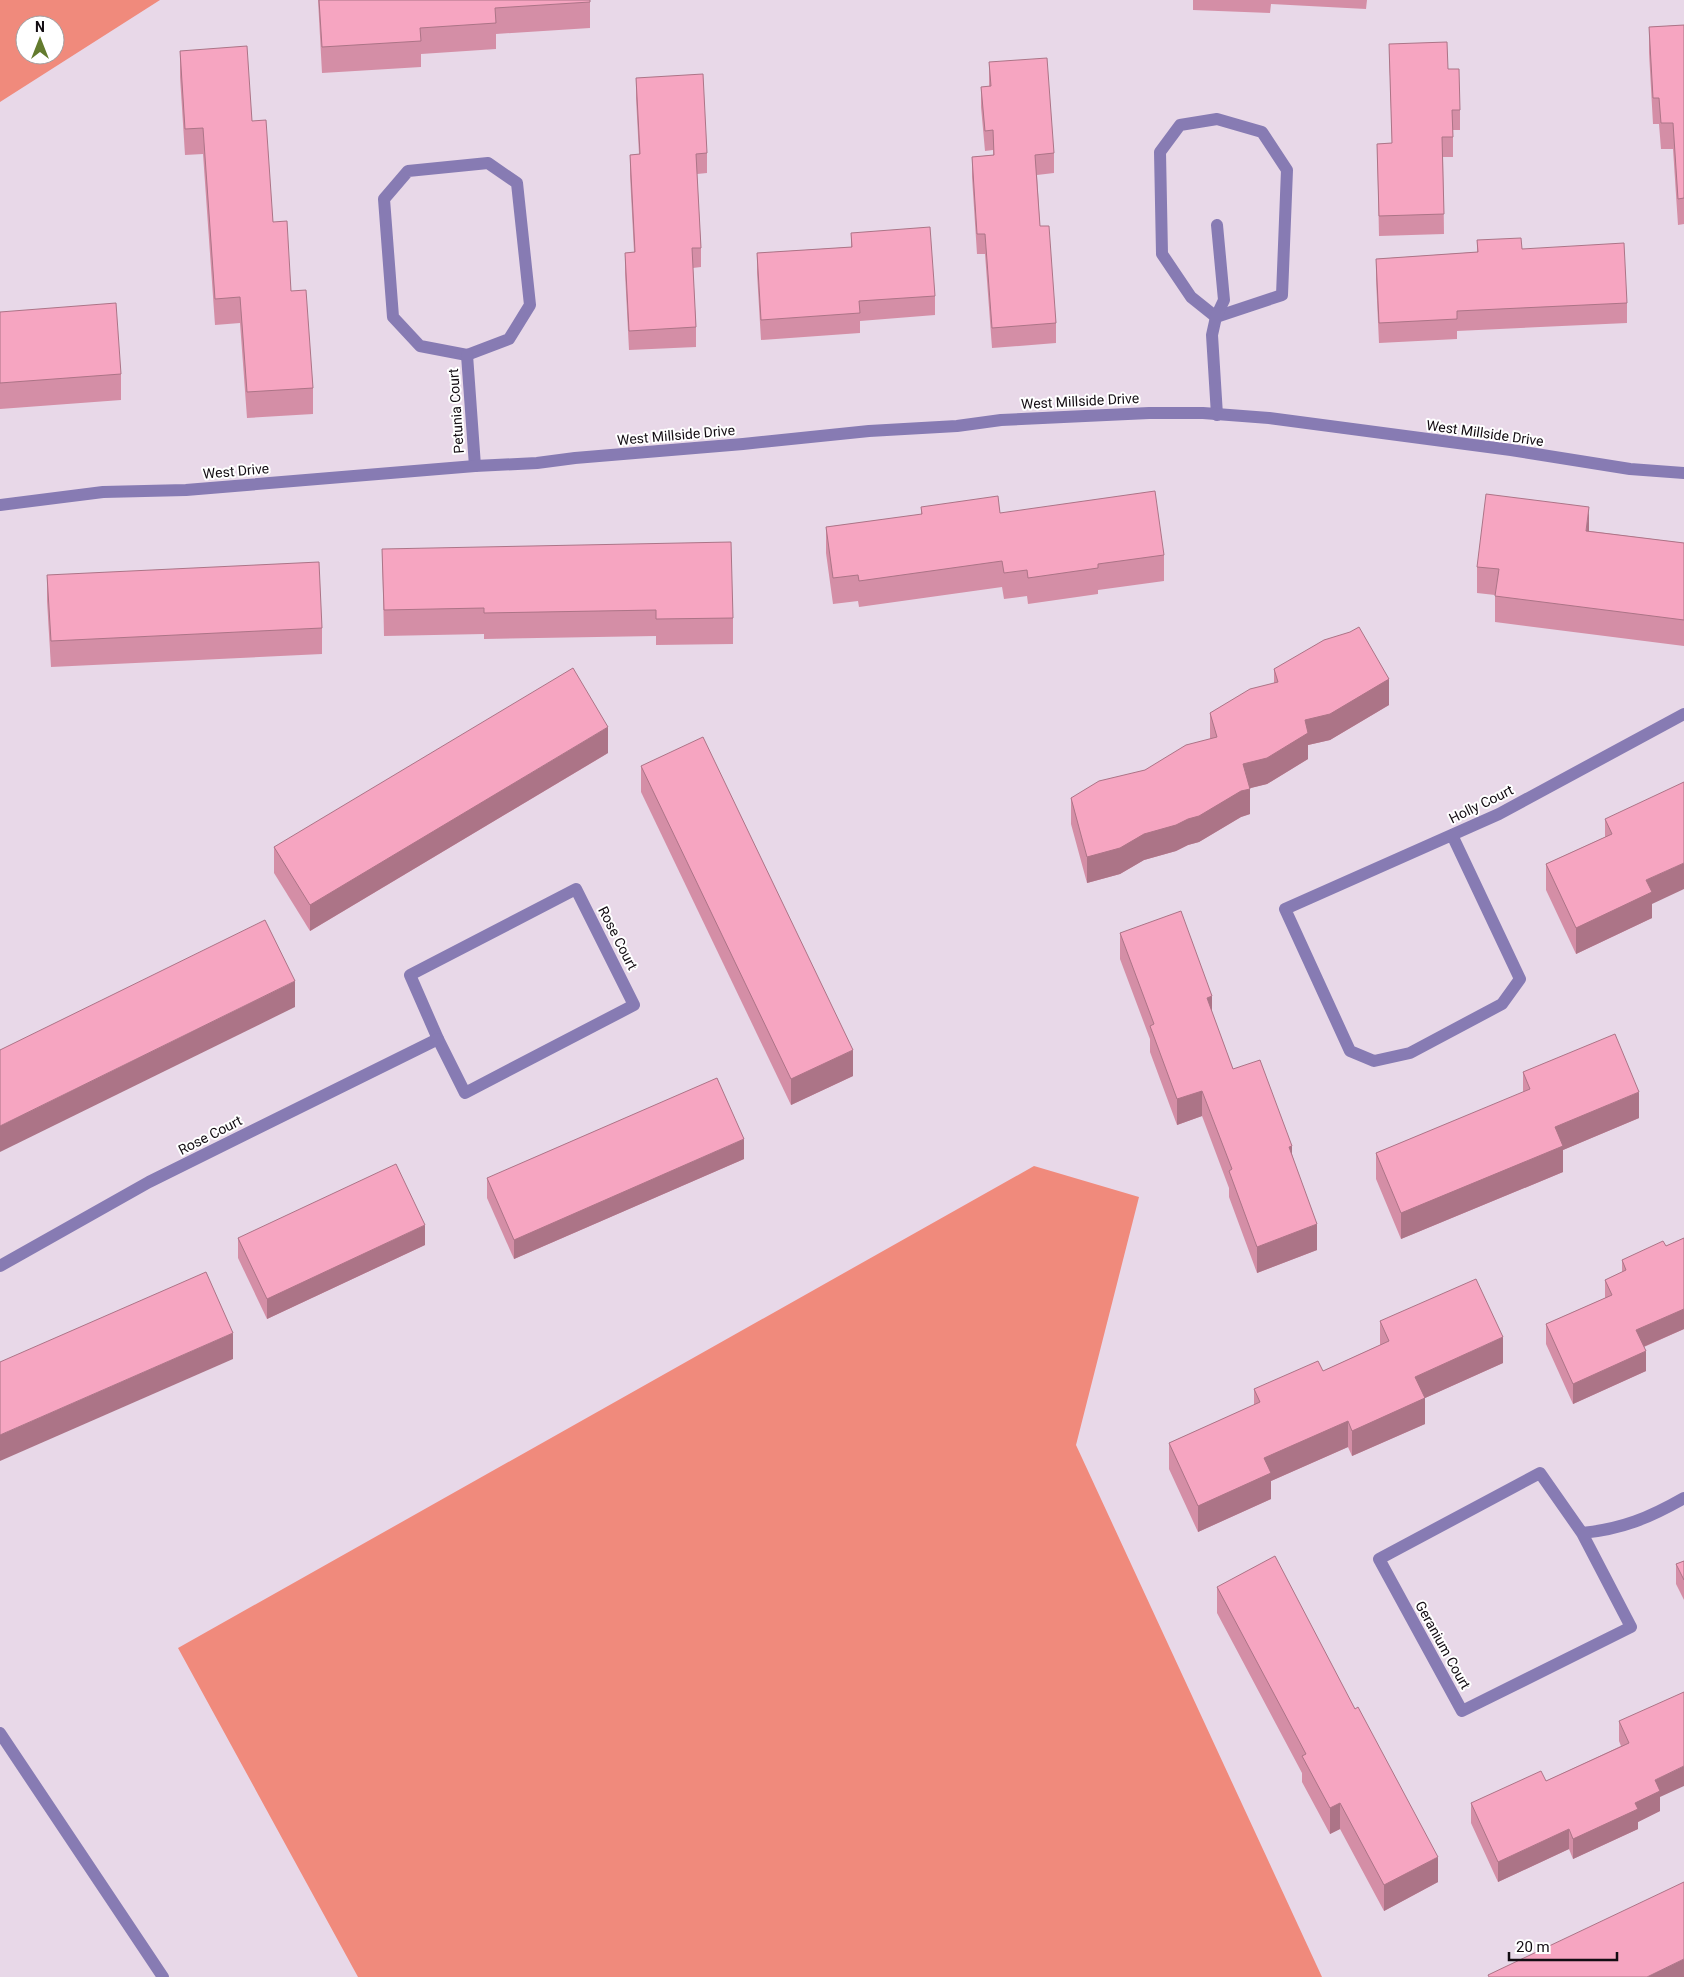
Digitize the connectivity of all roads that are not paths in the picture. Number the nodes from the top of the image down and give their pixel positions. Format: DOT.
graph roads {
  1 [pos="1217,225"];
  2 [pos="1216,317"];
  3 [pos="468,355"];
  4 [pos="1217,415"];
  5 [pos="475,466"];
  6 [pos="1684,473"];
  7 [pos="0,505"];
  8 [pos="1684,714"];
  9 [pos="1452,835"];
  10 [pos="438,1039"];
  11 [pos="0,1266"];
  12 [pos="1684,1498"];
  13 [pos="1582,1533"];
  14 [pos="0,1733"];
  15 [pos="163,1977"];
  1 -- 2 [label="street"];
  2 -- 2 [label="street"];
  2 -- 4 [label="street"];
  3 -- 3 [label="street"];
  3 -- 5 [label="street, Petunia Court"];
  4 -- 5 [label="street, West Millside Drive"];
  4 -- 6 [label="street, West Millside Drive"];
  5 -- 7 [label="street, West Drive"];
  8 -- 9 [label="street, Holly Court"];
  9 -- 9 [label="street, Holly Court"];
  10 -- 10 [label="street, Rose Court"];
  10 -- 11 [label="street, Rose Court"];
  12 -- 13 [label="street"];
  13 -- 13 [label="street, Geranium Court"];
  14 -- 15 [label="street"];
}
